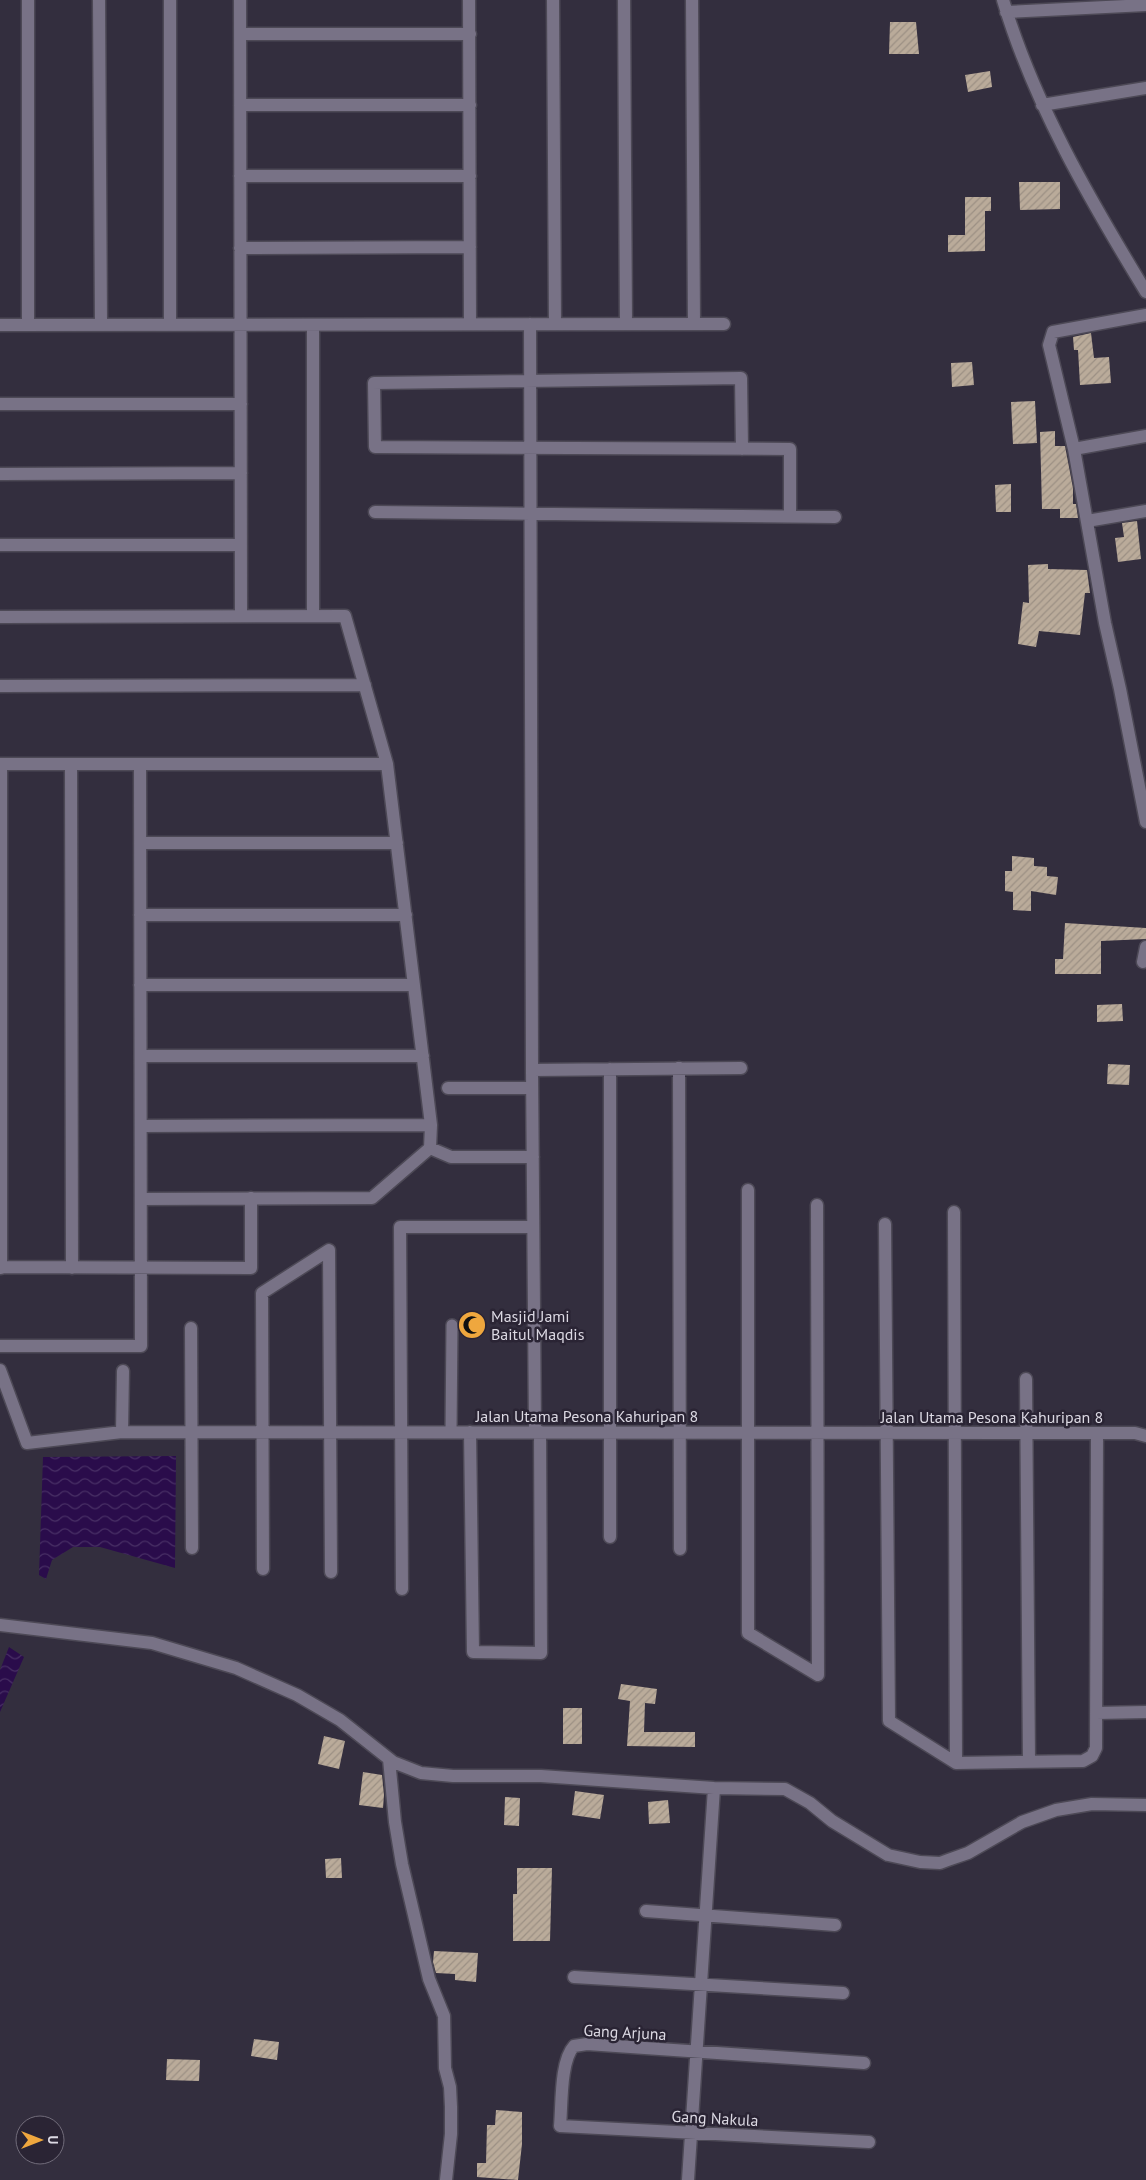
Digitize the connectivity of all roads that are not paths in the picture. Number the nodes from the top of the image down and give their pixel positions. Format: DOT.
graph roads {
  1 [pos="28,0"];
  2 [pos="99,0"];
  3 [pos="170,0"];
  4 [pos="240,0"];
  5 [pos="469,0"];
  6 [pos="553,0"];
  7 [pos="624,0"];
  8 [pos="692,0"];
  9 [pos="1146,5"];
  10 [pos="1004,6"];
  11 [pos="240,34"];
  12 [pos="470,34"];
  13 [pos="1146,88"];
  14 [pos="1042,105"];
  15 [pos="240,106"];
  16 [pos="470,106"];
  17 [pos="240,176"];
  18 [pos="470,176"];
  19 [pos="470,247"];
  20 [pos="240,248"];
  21 [pos="1146,292"];
  22 [pos="1146,315"];
  23 [pos="470,324"];
  24 [pos="530,324"];
  25 [pos="555,324"];
  26 [pos="626,324"];
  27 [pos="694,324"];
  28 [pos="724,324"];
  29 [pos="0,325"];
  30 [pos="28,325"];
  31 [pos="100,325"];
  32 [pos="170,325"];
  33 [pos="240,325"];
  34 [pos="313,325"];
  35 [pos="530,381"];
  36 [pos="0,404"];
  37 [pos="240,404"];
  38 [pos="1146,436"];
  39 [pos="530,448"];
  40 [pos="742,449"];
  41 [pos="1074,449"];
  42 [pos="240,473"];
  43 [pos="0,474"];
  44 [pos="1146,511"];
  45 [pos="375,512"];
  46 [pos="530,514"];
  47 [pos="790,517"];
  48 [pos="835,517"];
  49 [pos="1087,521"];
  50 [pos="0,545"];
  51 [pos="240,545"];
  52 [pos="240,616"];
  53 [pos="313,616"];
  54 [pos="0,617"];
  55 [pos="365,685"];
  56 [pos="0,686"];
  57 [pos="0,764"];
  58 [pos="71,764"];
  59 [pos="140,764"];
  60 [pos="386,764"];
  61 [pos="1146,822"];
  62 [pos="397,843"];
  63 [pos="140,844"];
  64 [pos="140,915"];
  65 [pos="406,915"];
  66 [pos="1146,947"];
  67 [pos="1143,962"];
  68 [pos="140,985"];
  69 [pos="414,985"];
  70 [pos="141,1056"];
  71 [pos="422,1056"];
  72 [pos="679,1068"];
  73 [pos="741,1068"];
  74 [pos="610,1069"];
  75 [pos="532,1070"];
  76 [pos="448,1088"];
  77 [pos="532,1088"];
  78 [pos="431,1125"];
  79 [pos="141,1126"];
  80 [pos="430,1148"];
  81 [pos="533,1157"];
  82 [pos="748,1190"];
  83 [pos="251,1198"];
  84 [pos="141,1199"];
  85 [pos="817,1205"];
  86 [pos="954,1212"];
  87 [pos="885,1224"];
  88 [pos="533,1227"];
  89 [pos="0,1268"];
  90 [pos="72,1268"];
  91 [pos="141,1268"];
  92 [pos="452,1325"];
  93 [pos="191,1328"];
  94 [pos="0,1346"];
  95 [pos="0,1370"];
  96 [pos="123,1371"];
  97 [pos="1026,1379"];
  98 [pos="122,1432"];
  99 [pos="192,1432"];
  100 [pos="262,1432"];
  101 [pos="330,1432"];
  102 [pos="401,1432"];
  103 [pos="451,1432"];
  104 [pos="470,1432"];
  105 [pos="537,1432"];
  106 [pos="610,1432"];
  107 [pos="680,1432"];
  108 [pos="748,1432"];
  109 [pos="817,1432"];
  110 [pos="887,1433"];
  111 [pos="955,1433"];
  112 [pos="1026,1433"];
  113 [pos="1097,1433"];
  114 [pos="1146,1436"];
  115 [pos="610,1537"];
  116 [pos="192,1548"];
  117 [pos="680,1549"];
  118 [pos="263,1569"];
  119 [pos="331,1572"];
  120 [pos="402,1589"];
  121 [pos="0,1625"];
  122 [pos="1146,1712"];
  123 [pos="1096,1713"];
  124 [pos="389,1759"];
  125 [pos="1028,1762"];
  126 [pos="956,1763"];
  127 [pos="714,1788"];
  128 [pos="1146,1805"];
  129 [pos="646,1911"];
  130 [pos="707,1915"];
  131 [pos="835,1925"];
  132 [pos="574,1977"];
  133 [pos="703,1984"];
  134 [pos="843,1993"];
  135 [pos="698,2053"];
  136 [pos="864,2063"];
  137 [pos="560,2126"];
  138 [pos="692,2133"];
  139 [pos="869,2142"];
  140 [pos="446,2180"];
  141 [pos="688,2180"];
  1 -- 30 [label="street"];
  2 -- 31 [label="street"];
  3 -- 32 [label="street"];
  4 -- 11 [label="street"];
  5 -- 12 [label="street"];
  6 -- 25 [label="street"];
  7 -- 26 [label="street"];
  8 -- 27 [label="street"];
  9 -- 10 [label="street"];
  10 -- 14 [label="street"];
  11 -- 12 [label="street"];
  11 -- 15 [label="street"];
  12 -- 16 [label="street"];
  13 -- 14 [label="street"];
  14 -- 21 [label="street"];
  15 -- 16 [label="street"];
  15 -- 17 [label="street"];
  16 -- 18 [label="street"];
  17 -- 18 [label="street"];
  17 -- 20 [label="street"];
  18 -- 19 [label="street"];
  19 -- 20 [label="street"];
  19 -- 23 [label="street"];
  20 -- 33 [label="street"];
  22 -- 41 [label="street"];
  23 -- 24 [label="street"];
  23 -- 34 [label="street"];
  24 -- 25 [label="street"];
  24 -- 35 [label="street"];
  25 -- 26 [label="street"];
  26 -- 27 [label="street"];
  27 -- 28 [label="street"];
  29 -- 30 [label="street"];
  30 -- 31 [label="street"];
  31 -- 32 [label="street"];
  32 -- 33 [label="street"];
  33 -- 34 [label="street"];
  33 -- 37 [label="street"];
  34 -- 53 [label="street"];
  35 -- 39 [label="street"];
  35 -- 39 [label="street"];
  35 -- 40 [label="street"];
  36 -- 37 [label="street"];
  37 -- 42 [label="street"];
  38 -- 41 [label="street"];
  39 -- 40 [label="street"];
  39 -- 46 [label="street"];
  40 -- 47 [label="street"];
  41 -- 49 [label="street"];
  42 -- 43 [label="street"];
  42 -- 51 [label="street"];
  44 -- 49 [label="street"];
  45 -- 46 [label="street"];
  46 -- 47 [label="street"];
  46 -- 75 [label="street"];
  47 -- 48 [label="street"];
  49 -- 61 [label="street"];
  50 -- 51 [label="street"];
  51 -- 52 [label="street"];
  52 -- 53 [label="street"];
  52 -- 54 [label="street"];
  53 -- 55 [label="street"];
  55 -- 56 [label="street"];
  55 -- 60 [label="street"];
  57 -- 58 [label="street"];
  57 -- 89 [label="street"];
  58 -- 59 [label="street"];
  58 -- 90 [label="street"];
  59 -- 60 [label="street"];
  59 -- 63 [label="street"];
  60 -- 62 [label="street"];
  62 -- 63 [label="street"];
  62 -- 65 [label="street"];
  63 -- 64 [label="street"];
  64 -- 65 [label="street"];
  64 -- 68 [label="street"];
  65 -- 69 [label="street"];
  66 -- 67 [label="street"];
  68 -- 69 [label="street"];
  68 -- 70 [label="street"];
  69 -- 71 [label="street"];
  70 -- 71 [label="street"];
  70 -- 79 [label="street"];
  71 -- 78 [label="street"];
  72 -- 73 [label="street"];
  72 -- 74 [label="street"];
  72 -- 107 [label="street"];
  74 -- 75 [label="street"];
  74 -- 106 [label="street"];
  75 -- 77 [label="street"];
  76 -- 77 [label="street"];
  77 -- 81 [label="street"];
  78 -- 79 [label="street"];
  78 -- 80 [label="street"];
  79 -- 84 [label="street"];
  80 -- 81 [label="street"];
  80 -- 83 [label="street"];
  81 -- 88 [label="street"];
  82 -- 108 [label="street"];
  83 -- 84 [label="street"];
  83 -- 91 [label="street"];
  84 -- 91 [label="street"];
  85 -- 109 [label="street"];
  86 -- 111 [label="street"];
  87 -- 110 [label="street"];
  88 -- 102 [label="street"];
  88 -- 105 [label="street"];
  89 -- 90 [label="street"];
  90 -- 91 [label="street"];
  91 -- 94 [label="street"];
  92 -- 103 [label="lane"];
  93 -- 99 [label="street"];
  95 -- 98 [label="street, Jalan Utama Pesona Kahuripan 8"];
  96 -- 98 [label="street"];
  97 -- 112 [label="street"];
  98 -- 99 [label="street, Jalan Utama Pesona Kahuripan 8"];
  99 -- 100 [label="street, Jalan Utama Pesona Kahuripan 8"];
  99 -- 116 [label="street"];
  100 -- 101 [label="street, Jalan Utama Pesona Kahuripan 8"];
  100 -- 101 [label="street"];
  100 -- 118 [label="street"];
  101 -- 102 [label="street, Jalan Utama Pesona Kahuripan 8"];
  101 -- 119 [label="street"];
  102 -- 103 [label="street, Jalan Utama Pesona Kahuripan 8"];
  102 -- 120 [label="street"];
  103 -- 104 [label="street, Jalan Utama Pesona Kahuripan 8"];
  104 -- 105 [label="street, Jalan Utama Pesona Kahuripan 8"];
  104 -- 105 [label="street"];
  105 -- 106 [label="street, Jalan Utama Pesona Kahuripan 8"];
  106 -- 107 [label="street, Jalan Utama Pesona Kahuripan 8"];
  106 -- 115 [label="street"];
  107 -- 108 [label="street, Jalan Utama Pesona Kahuripan 8"];
  107 -- 117 [label="street"];
  108 -- 109 [label="street, Jalan Utama Pesona Kahuripan 8"];
  108 -- 109 [label="street"];
  109 -- 110 [label="street, Jalan Utama Pesona Kahuripan 8"];
  110 -- 111 [label="street, Jalan Utama Pesona Kahuripan 8"];
  110 -- 126 [label="street"];
  111 -- 112 [label="street, Jalan Utama Pesona Kahuripan 8"];
  111 -- 126 [label="street"];
  112 -- 113 [label="street, Jalan Utama Pesona Kahuripan 8"];
  112 -- 125 [label="street"];
  113 -- 114 [label="street, Jalan Utama Pesona Kahuripan 8"];
  113 -- 123 [label="street"];
  121 -- 124 [label="street"];
  122 -- 123 [label="street"];
  123 -- 125 [label="street"];
  124 -- 127 [label="street"];
  124 -- 140 [label="street"];
  125 -- 126 [label="street"];
  127 -- 128 [label="street"];
  127 -- 130 [label="street"];
  129 -- 130 [label="street"];
  130 -- 131 [label="street"];
  130 -- 133 [label="street"];
  132 -- 133 [label="street"];
  133 -- 134 [label="street"];
  133 -- 135 [label="street"];
  135 -- 136 [label="street"];
  135 -- 137 [label="street, Gang Arjuna"];
  135 -- 138 [label="street"];
  137 -- 138 [label="street, Gang Nakula"];
  138 -- 139 [label="street, Gang Nakula"];
  138 -- 141 [label="street"];
}
